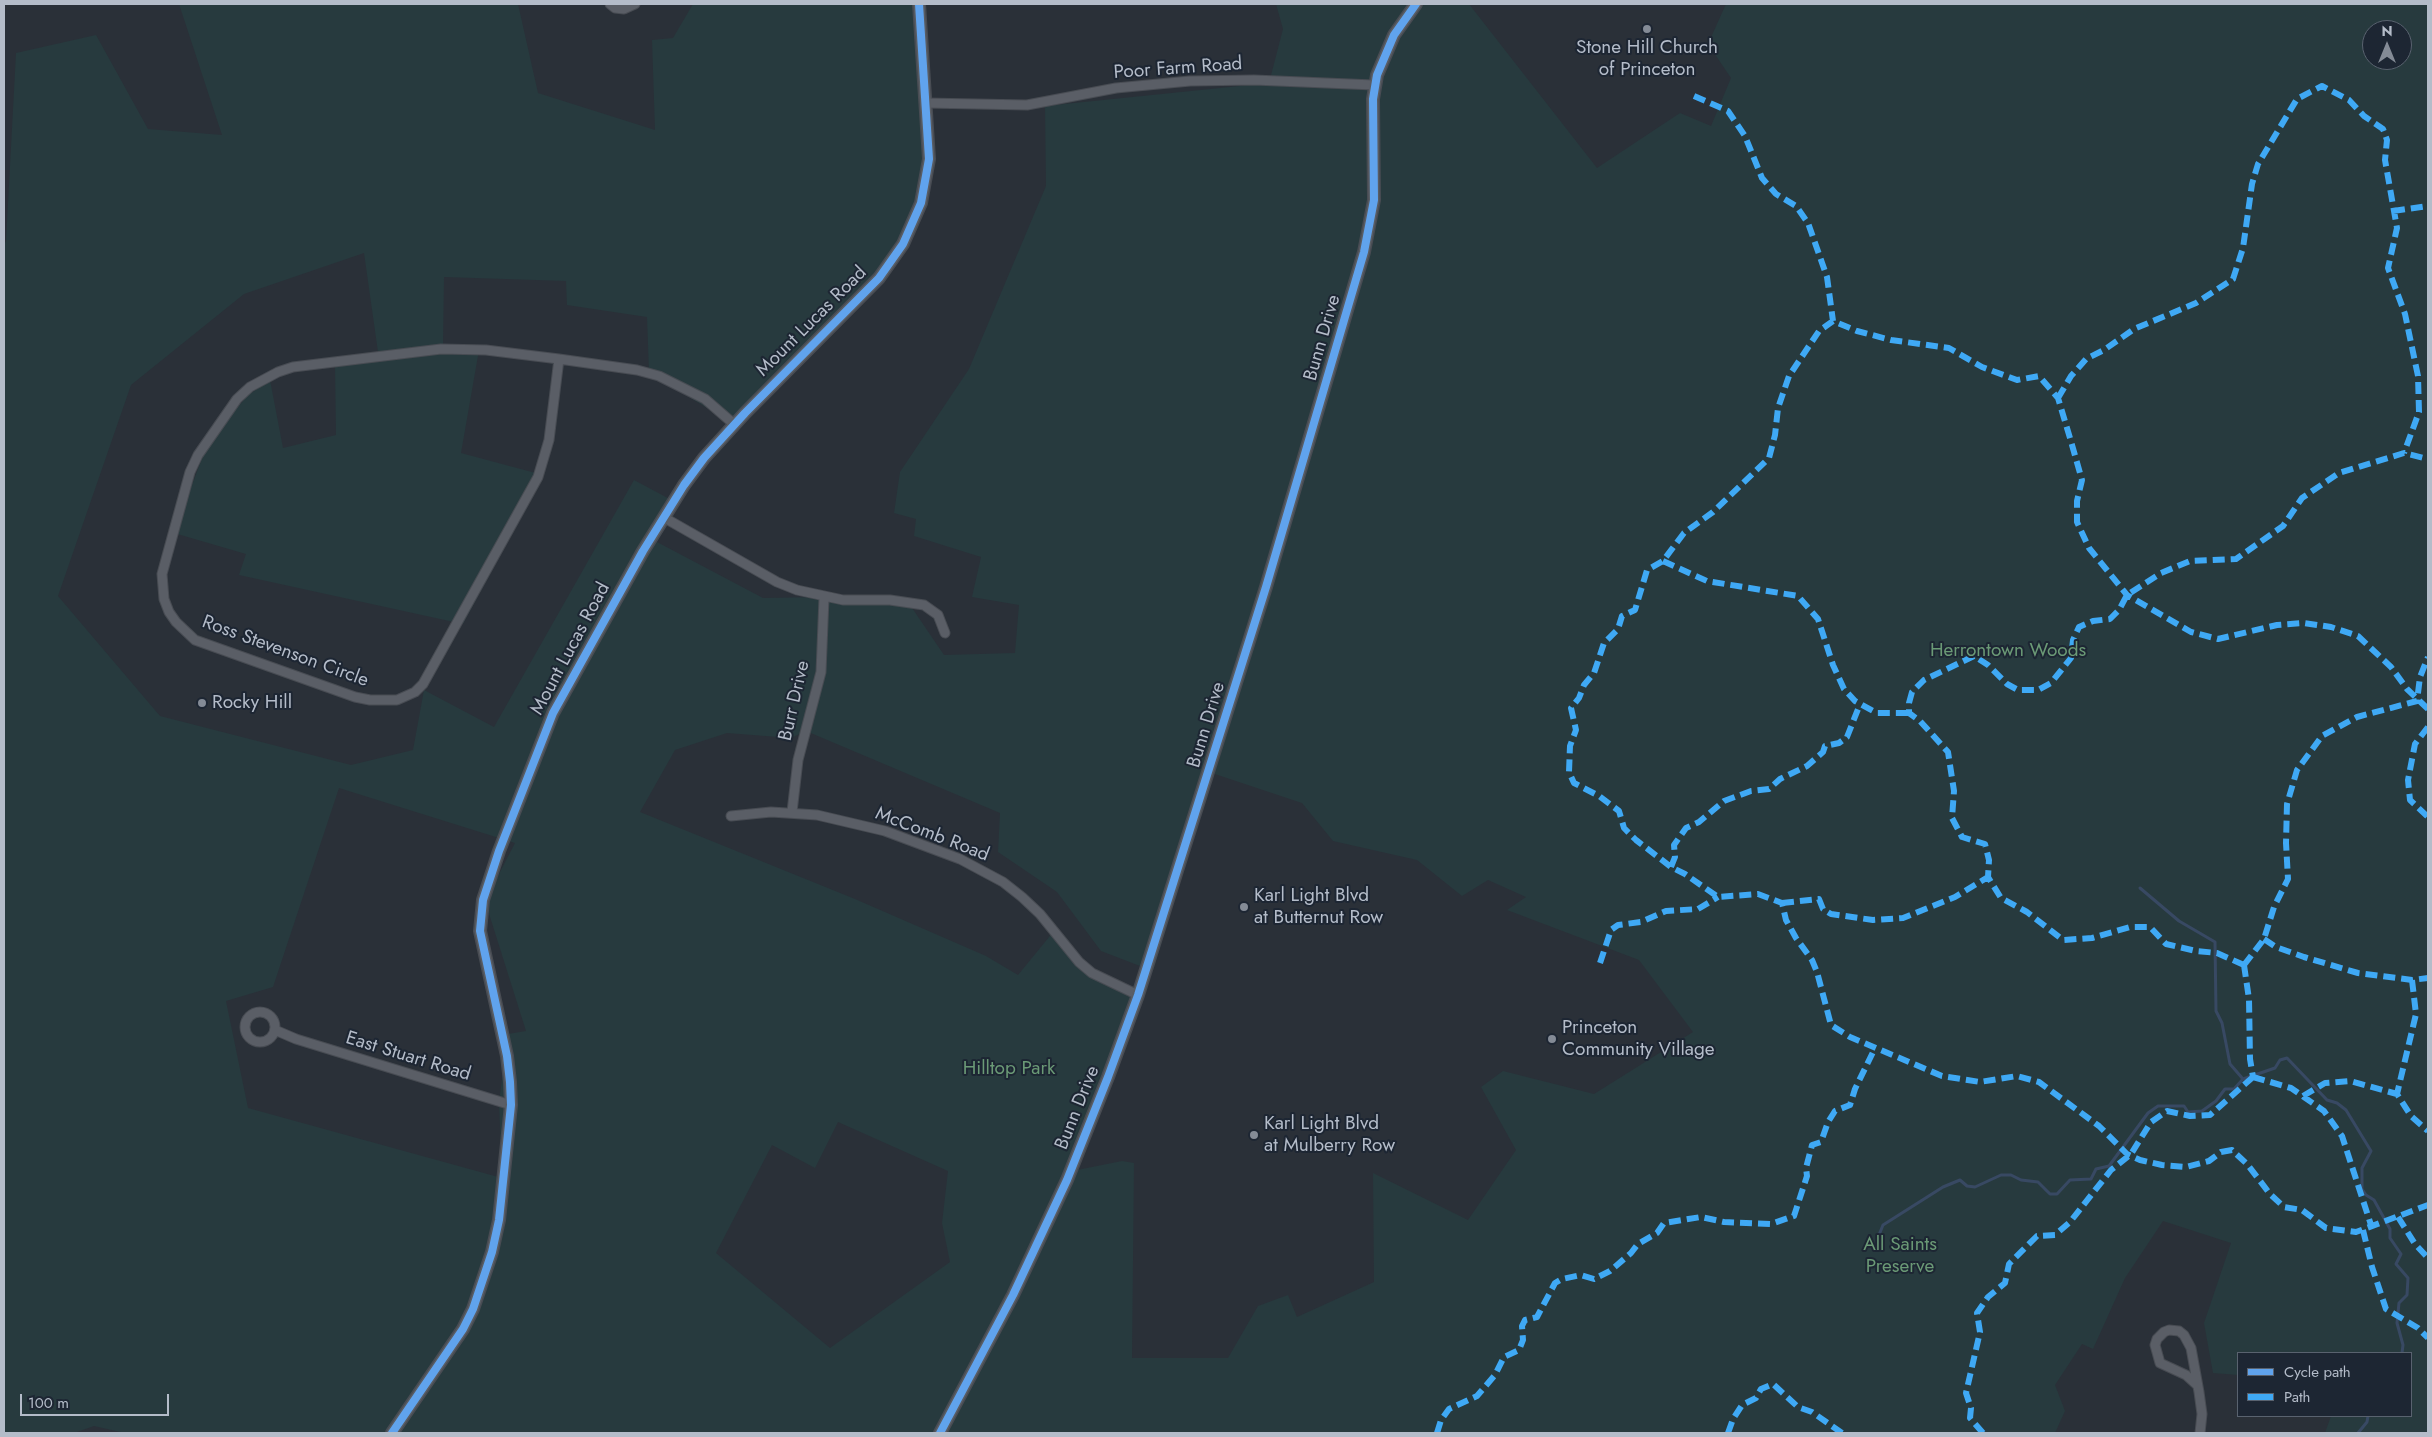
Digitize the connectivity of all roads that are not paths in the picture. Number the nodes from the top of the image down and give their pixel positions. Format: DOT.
graph roads {
  1 [pos="610,4"];
  2 [pos="635,4"];
  3 [pos="919,4"];
  4 [pos="1416,4"];
  5 [pos="1374,86"];
  6 [pos="926,103"];
  7 [pos="559,359"];
  8 [pos="735,425"];
  9 [pos="663,517"];
  10 [pos="824,598"];
  11 [pos="945,633"];
  12 [pos="792,812"];
  13 [pos="731,816"];
  14 [pos="1138,995"];
  15 [pos="275,1030"];
  16 [pos="511,1105"];
  17 [pos="2197,1385"];
  18 [pos="392,1433"];
  19 [pos="940,1433"];
  20 [pos="2200,1433"];
  1 -- 2 [label="street"];
  3 -- 6 [label="street, Mount Lucas Road"];
  4 -- 5 [label="street, Bunn Drive"];
  5 -- 6 [label="street, Poor Farm Road"];
  5 -- 14 [label="street, Bunn Drive"];
  6 -- 8 [label="street, Mount Lucas Road"];
  7 -- 7 [label="street, Ross Stevenson Circle"];
  7 -- 8 [label="street, Ross Stevenson Circle"];
  8 -- 9 [label="street, Mount Lucas Road"];
  9 -- 10 [label="street"];
  9 -- 16 [label="street, Mount Lucas Road"];
  10 -- 11 [label="street"];
  10 -- 12 [label="street, Burr Drive"];
  12 -- 13 [label="street, McComb Road"];
  12 -- 14 [label="street, McComb Road"];
  14 -- 19 [label="street, Bunn Drive"];
  15 -- 16 [label="street, East Stuart Road"];
  16 -- 18 [label="street, Mount Lucas Road"];
  17 -- 17 [label="street"];
  17 -- 20 [label="street"];
}
